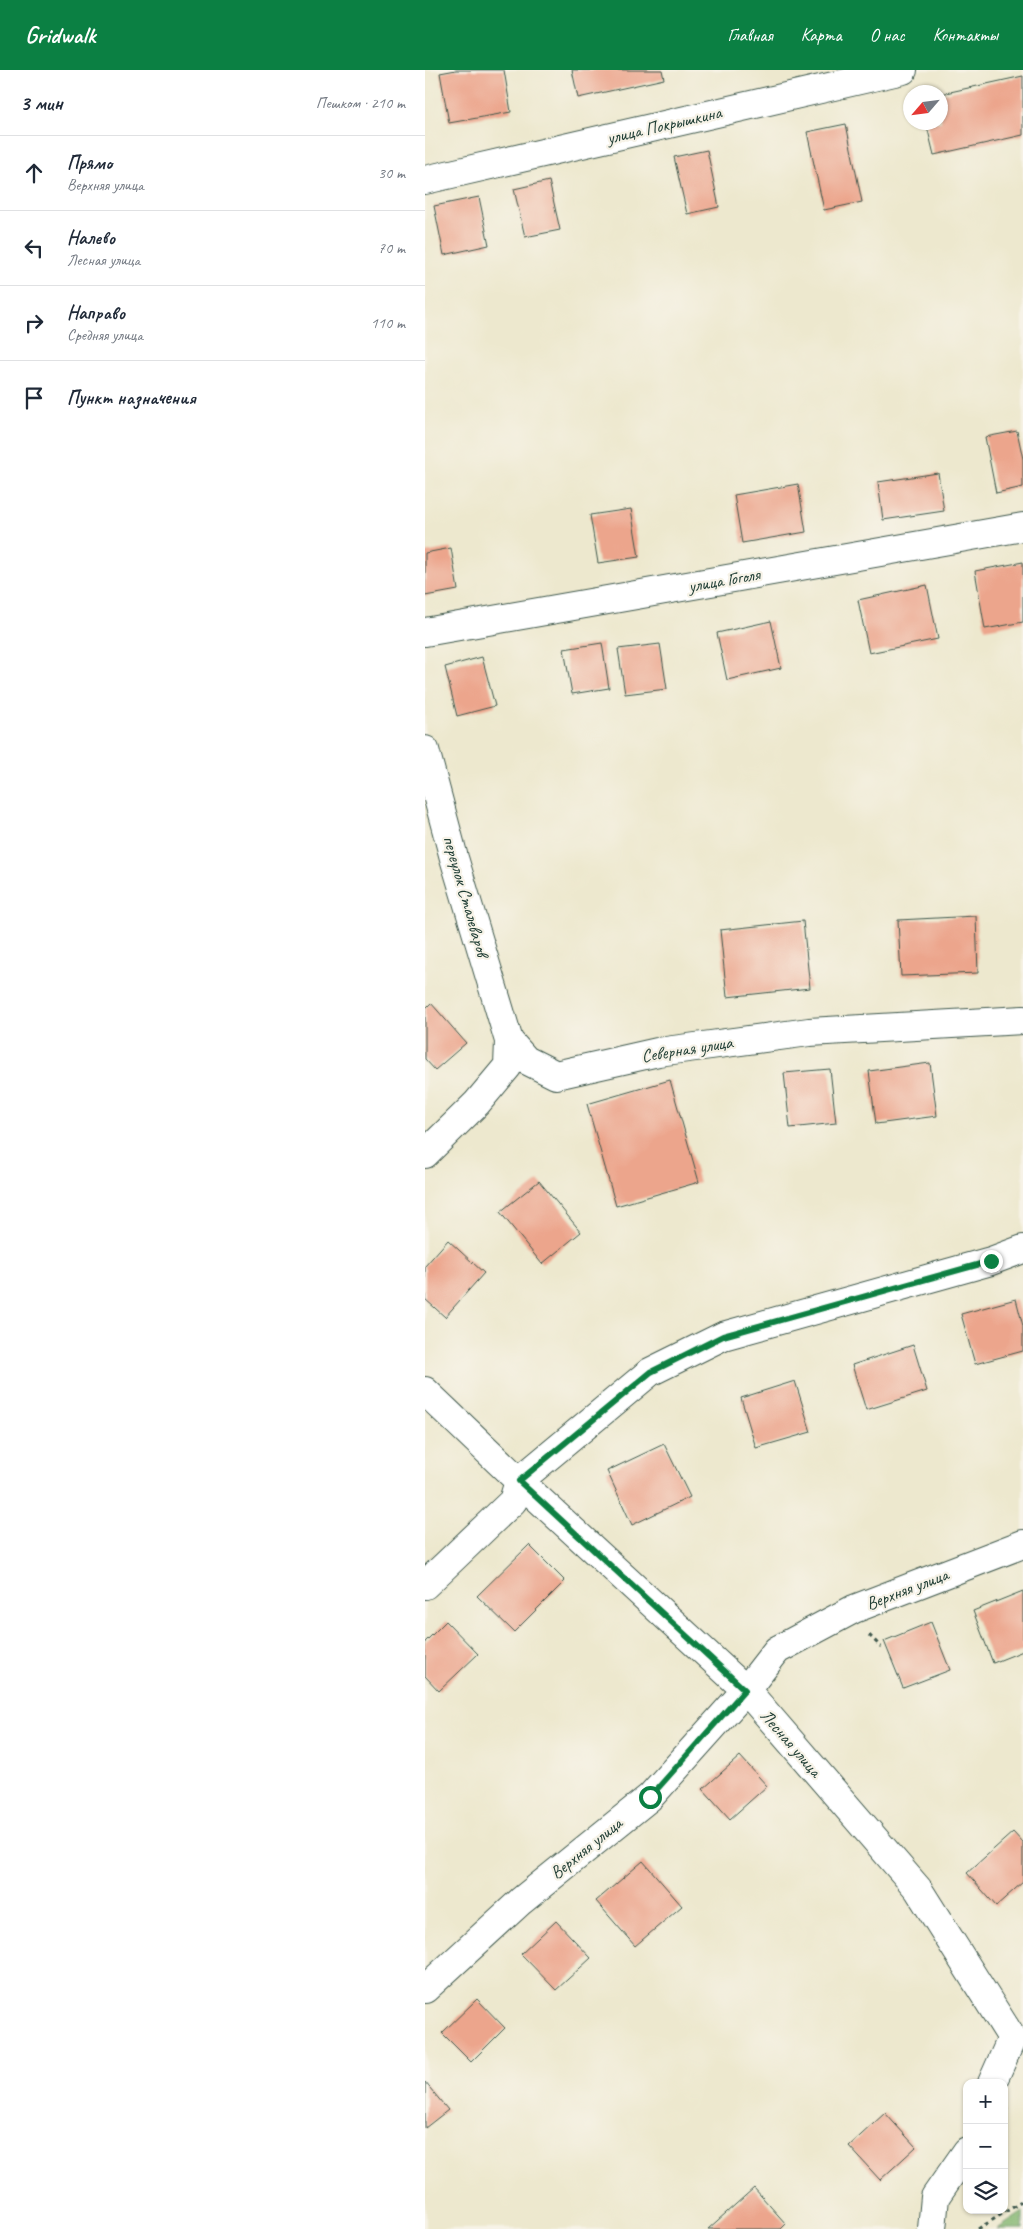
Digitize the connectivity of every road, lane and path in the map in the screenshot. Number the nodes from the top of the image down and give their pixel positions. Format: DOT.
graph roads {
  1 [pos="903,70"];
  2 [pos="425,180"];
  3 [pos="1023,527"];
  4 [pos="425,632"];
  5 [pos="425,750"];
  6 [pos="1023,1020"];
  7 [pos="509,1041"];
  8 [pos="425,1154"];
  9 [pos="1023,1249"];
  10 [pos="425,1391"];
  11 [pos="519,1481"];
  12 [pos="1023,1544"];
  13 [pos="425,1585"];
  14 [pos="745,1690"];
  15 [pos="425,1989"];
  16 [pos="1017,2041"];
  17 [pos="994,2079"];
  18 [pos="963,2157"];
  19 [pos="1023,2201"];
  20 [pos="932,2229"];
  21 [pos="978,2229"];
  1 -- 2 [label="street, улица Покрышкина"];
  3 -- 4 [label="street, улица Гоголя"];
  5 -- 7 [label="street, переулок Сталеваров"];
  6 -- 7 [label="street, Северная улица"];
  7 -- 8 [label="street"];
  9 -- 11 [label="street"];
  10 -- 11 [label="street, Лесная улица"];
  11 -- 13 [label="street"];
  11 -- 14 [label="street, Лесная улица"];
  12 -- 14 [label="street, Верхняя улица"];
  14 -- 15 [label="street, Верхняя улица"];
  14 -- 16 [label="street, Лесная улица"];
  16 -- 17 [label="street, Лесная улица"];
  18 -- 20 [label="street"];
  19 -- 21 [label="path"];
}
